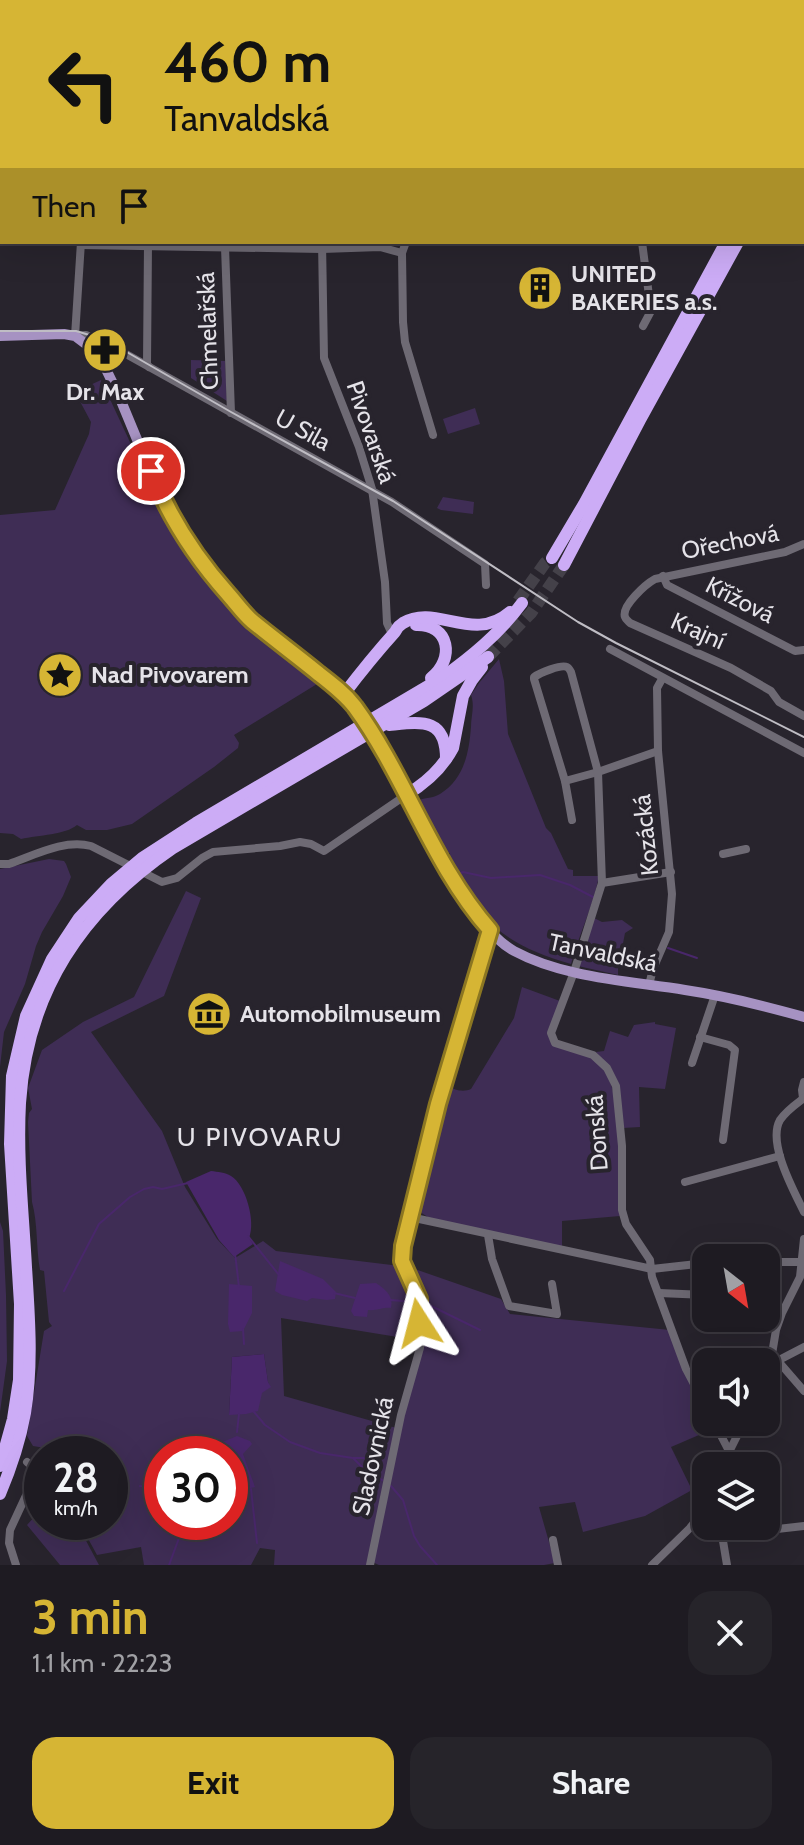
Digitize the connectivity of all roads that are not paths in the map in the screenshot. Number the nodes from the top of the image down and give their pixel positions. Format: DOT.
graph roads {
  1 [pos="81,244"];
  2 [pos="148,244"];
  3 [pos="405,244"];
  4 [pos="642,244"];
  5 [pos="725,244"];
  6 [pos="737,244"];
  7 [pos="244,245"];
  8 [pos="322,245"];
  9 [pos="225,247"];
  10 [pos="402,253"];
  11 [pos="643,326"];
  12 [pos="0,336"];
  13 [pos="75,336"];
  14 [pos="149,367"];
  15 [pos="231,413"];
  16 [pos="433,435"];
  17 [pos="372,491"];
  18 [pos="804,544"];
  19 [pos="552,558"];
  20 [pos="564,565"];
  21 [pos="663,576"];
  22 [pos="486,585"];
  23 [pos="394,632"];
  24 [pos="610,649"];
  25 [pos="804,650"];
  26 [pos="662,679"];
  27 [pos="344,694"];
  28 [pos="804,716"];
  29 [pos="381,718"];
  30 [pos="658,751"];
  31 [pos="804,753"];
  32 [pos="446,760"];
  33 [pos="598,772"];
  34 [pos="565,781"];
  35 [pos="406,795"];
  36 [pos="572,820"];
  37 [pos="746,849"];
  38 [pos="723,854"];
  39 [pos="0,864"];
  40 [pos="671,872"];
  41 [pos="602,883"];
  42 [pos="490,930"];
  43 [pos="574,972"];
  44 [pos="649,985"];
  45 [pos="715,995"];
  46 [pos="804,1017"];
  47 [pos="700,1037"];
  48 [pos="692,1063"];
  49 [pos="804,1082"];
  50 [pos="804,1098"];
  51 [pos="723,1140"];
  52 [pos="780,1156"];
  53 [pos="685,1182"];
  54 [pos="804,1212"];
  55 [pos="410,1217"];
  56 [pos="488,1235"];
  57 [pos="804,1239"];
  58 [pos="780,1262"];
  59 [pos="802,1262"];
  60 [pos="692,1265"];
  61 [pos="652,1269"];
  62 [pos="552,1284"];
  63 [pos="659,1293"];
  64 [pos="692,1294"];
  65 [pos="804,1347"];
  66 [pos="775,1348"];
  67 [pos="780,1356"];
  68 [pos="780,1363"];
  69 [pos="692,1380"];
  70 [pos="804,1391"];
  71 [pos="721,1436"];
  72 [pos="737,1436"];
  73 [pos="729,1451"];
  74 [pos="5,1468"];
  75 [pos="0,1494"];
  76 [pos="24,1500"];
  77 [pos="804,1526"];
  78 [pos="691,1527"];
  79 [pos="780,1529"];
  80 [pos="553,1540"];
  81 [pos="723,1540"];
  82 [pos="16,1565"];
  83 [pos="370,1565"];
  84 [pos="558,1565"];
  85 [pos="652,1565"];
  86 [pos="727,1565"];
  1 -- 2 [label="street"];
  1 -- 13 [label="street"];
  2 -- 9 [label="street"];
  2 -- 14 [label="street"];
  3 -- 10 [label="street"];
  4 -- 11 [label="street"];
  5 -- 19 [label="highway"];
  6 -- 20 [label="highway"];
  7 -- 8 [label="street"];
  7 -- 9 [label="street"];
  8 -- 10 [label="street"];
  8 -- 17 [label="street, Pivovarská"];
  9 -- 15 [label="street, Chmelařská"];
  10 -- 16 [label="street"];
  12 -- 13 [label="main road"];
  13 -- 14 [label="street, U Sila"];
  13 -- 27 [label="main road, Tanvaldská"];
  14 -- 15 [label="street, U Sila"];
  15 -- 17 [label="street, U Sila"];
  17 -- 22 [label="street, U Sila"];
  17 -- 23 [label="street, Pivovarská"];
  18 -- 21 [label="street, Ořechová"];
  21 -- 25 [label="street, Křížová"];
  21 -- 28 [label="street, Krajní"];
  23 -- 27 [label="highway"];
  23 -- 29 [label="highway"];
  23 -- 29 [label="highway"];
  24 -- 26 [label="street"];
  26 -- 30 [label="street, Kozácká"];
  26 -- 31 [label="street"];
  27 -- 35 [label="main road, Tanvaldská"];
  29 -- 32 [label="highway"];
  29 -- 32 [label="highway"];
  29 -- 74 [label="highway"];
  30 -- 33 [label="street"];
  30 -- 40 [label="street, Kozácká"];
  32 -- 35 [label="highway"];
  33 -- 34 [label="street"];
  33 -- 34 [label="street, Donská"];
  33 -- 41 [label="street, Donská"];
  34 -- 36 [label="street, Donská"];
  35 -- 39 [label="street"];
  35 -- 42 [label="main road, Tanvaldská"];
  37 -- 38 [label="street"];
  40 -- 41 [label="street"];
  40 -- 44 [label="street, Kozácká"];
  41 -- 43 [label="street, Donská"];
  42 -- 43 [label="main road, Tanvaldská"];
  42 -- 55 [label="street, Sladovnická"];
  43 -- 44 [label="main road, Tanvaldská"];
  43 -- 61 [label="street, Donská"];
  44 -- 45 [label="main road, Tanvaldská"];
  45 -- 46 [label="main road, Tanvaldská"];
  45 -- 47 [label="street"];
  47 -- 48 [label="street"];
  47 -- 51 [label="street"];
  49 -- 50 [label="street"];
  50 -- 52 [label="street"];
  52 -- 53 [label="street"];
  52 -- 54 [label="street"];
  55 -- 56 [label="street"];
  55 -- 83 [label="street, Sladovnická"];
  56 -- 61 [label="street"];
  56 -- 62 [label="street"];
  57 -- 59 [label="street"];
  58 -- 59 [label="street"];
  59 -- 66 [label="street"];
  60 -- 61 [label="street"];
  61 -- 63 [label="street, Donská"];
  63 -- 64 [label="street"];
  63 -- 69 [label="street, Donská"];
  65 -- 67 [label="street"];
  68 -- 70 [label="street"];
  71 -- 73 [label="street"];
  72 -- 73 [label="street"];
  74 -- 75 [label="highway"];
  76 -- 82 [label="street"];
  77 -- 79 [label="street"];
  78 -- 85 [label="street"];
  80 -- 84 [label="street"];
  81 -- 86 [label="street"];
}
